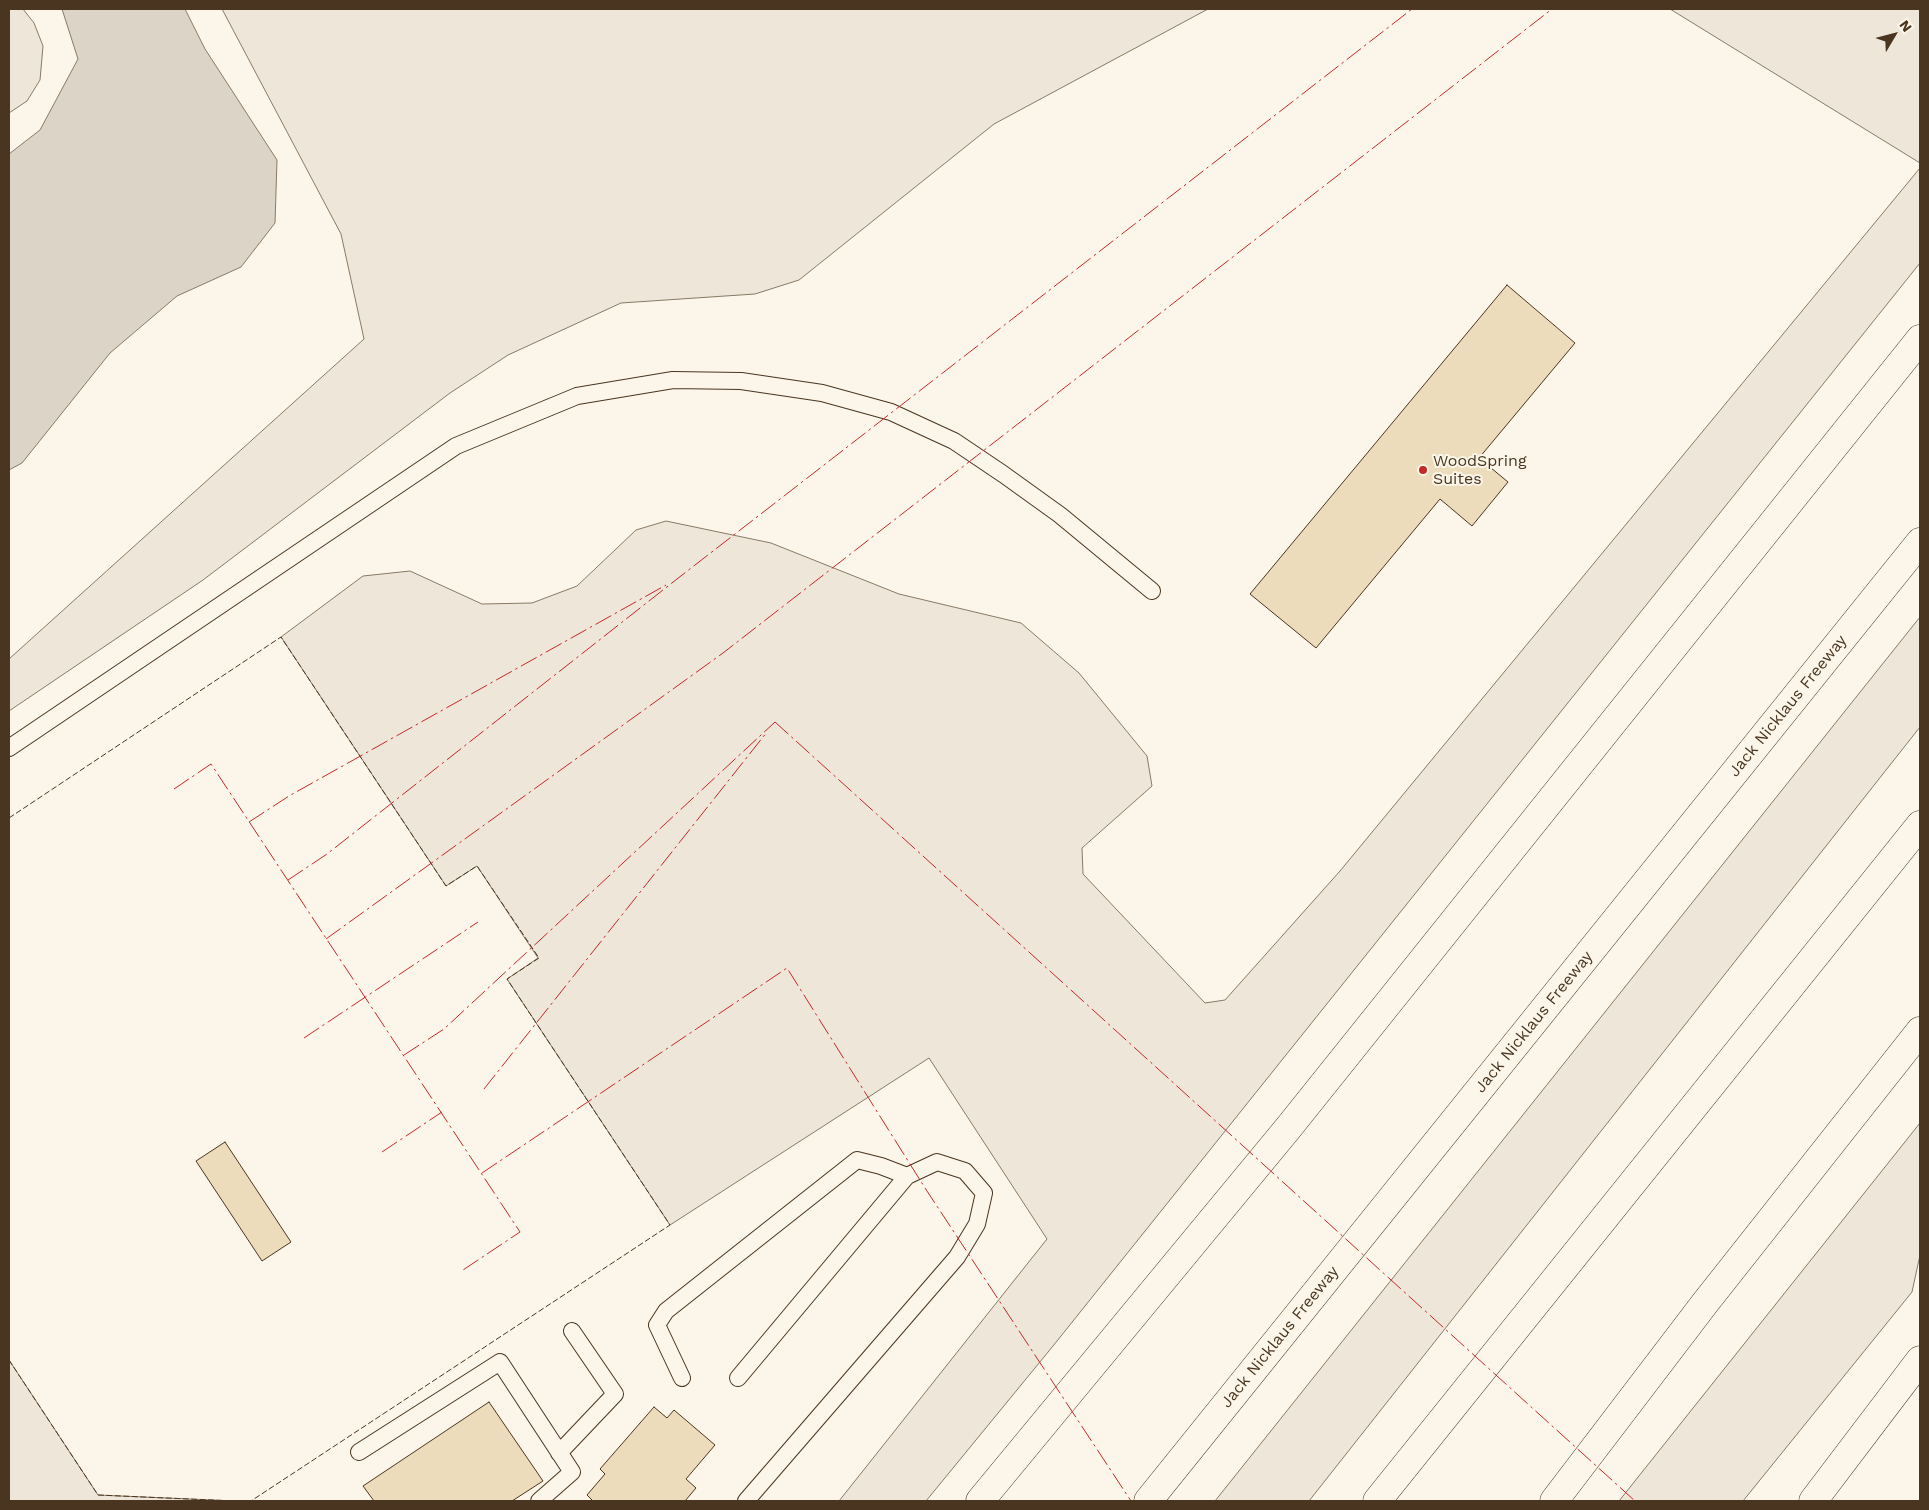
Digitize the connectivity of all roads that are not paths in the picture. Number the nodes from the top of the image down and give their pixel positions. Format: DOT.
graph roads {
  1 [pos="1920,339"];
  2 [pos="1920,542"];
  3 [pos="1152,592"];
  4 [pos="9,748"];
  5 [pos="1920,825"];
  6 [pos="1920,1031"];
  7 [pos="907,1176"];
  8 [pos="572,1331"];
  9 [pos="1920,1360"];
  10 [pos="682,1378"];
  11 [pos="738,1378"];
  12 [pos="360,1452"];
  13 [pos="559,1453"];
  14 [pos="539,1501"];
  15 [pos="746,1501"];
  16 [pos="980,1501"];
  17 [pos="1148,1501"];
  18 [pos="1377,1501"];
  19 [pos="1554,1501"];
  20 [pos="1813,1501"];
  1 -- 16 [label="main road"];
  2 -- 17 [label="main road, Jack Nicklaus Freeway"];
  3 -- 4 [label="lane"];
  5 -- 18 [label="main road"];
  6 -- 19 [label="main road"];
  7 -- 10 [label="lane"];
  7 -- 11 [label="lane"];
  7 -- 15 [label="lane"];
  8 -- 13 [label="lane"];
  9 -- 20 [label="main road"];
  12 -- 13 [label="lane"];
  13 -- 14 [label="lane"];
}
